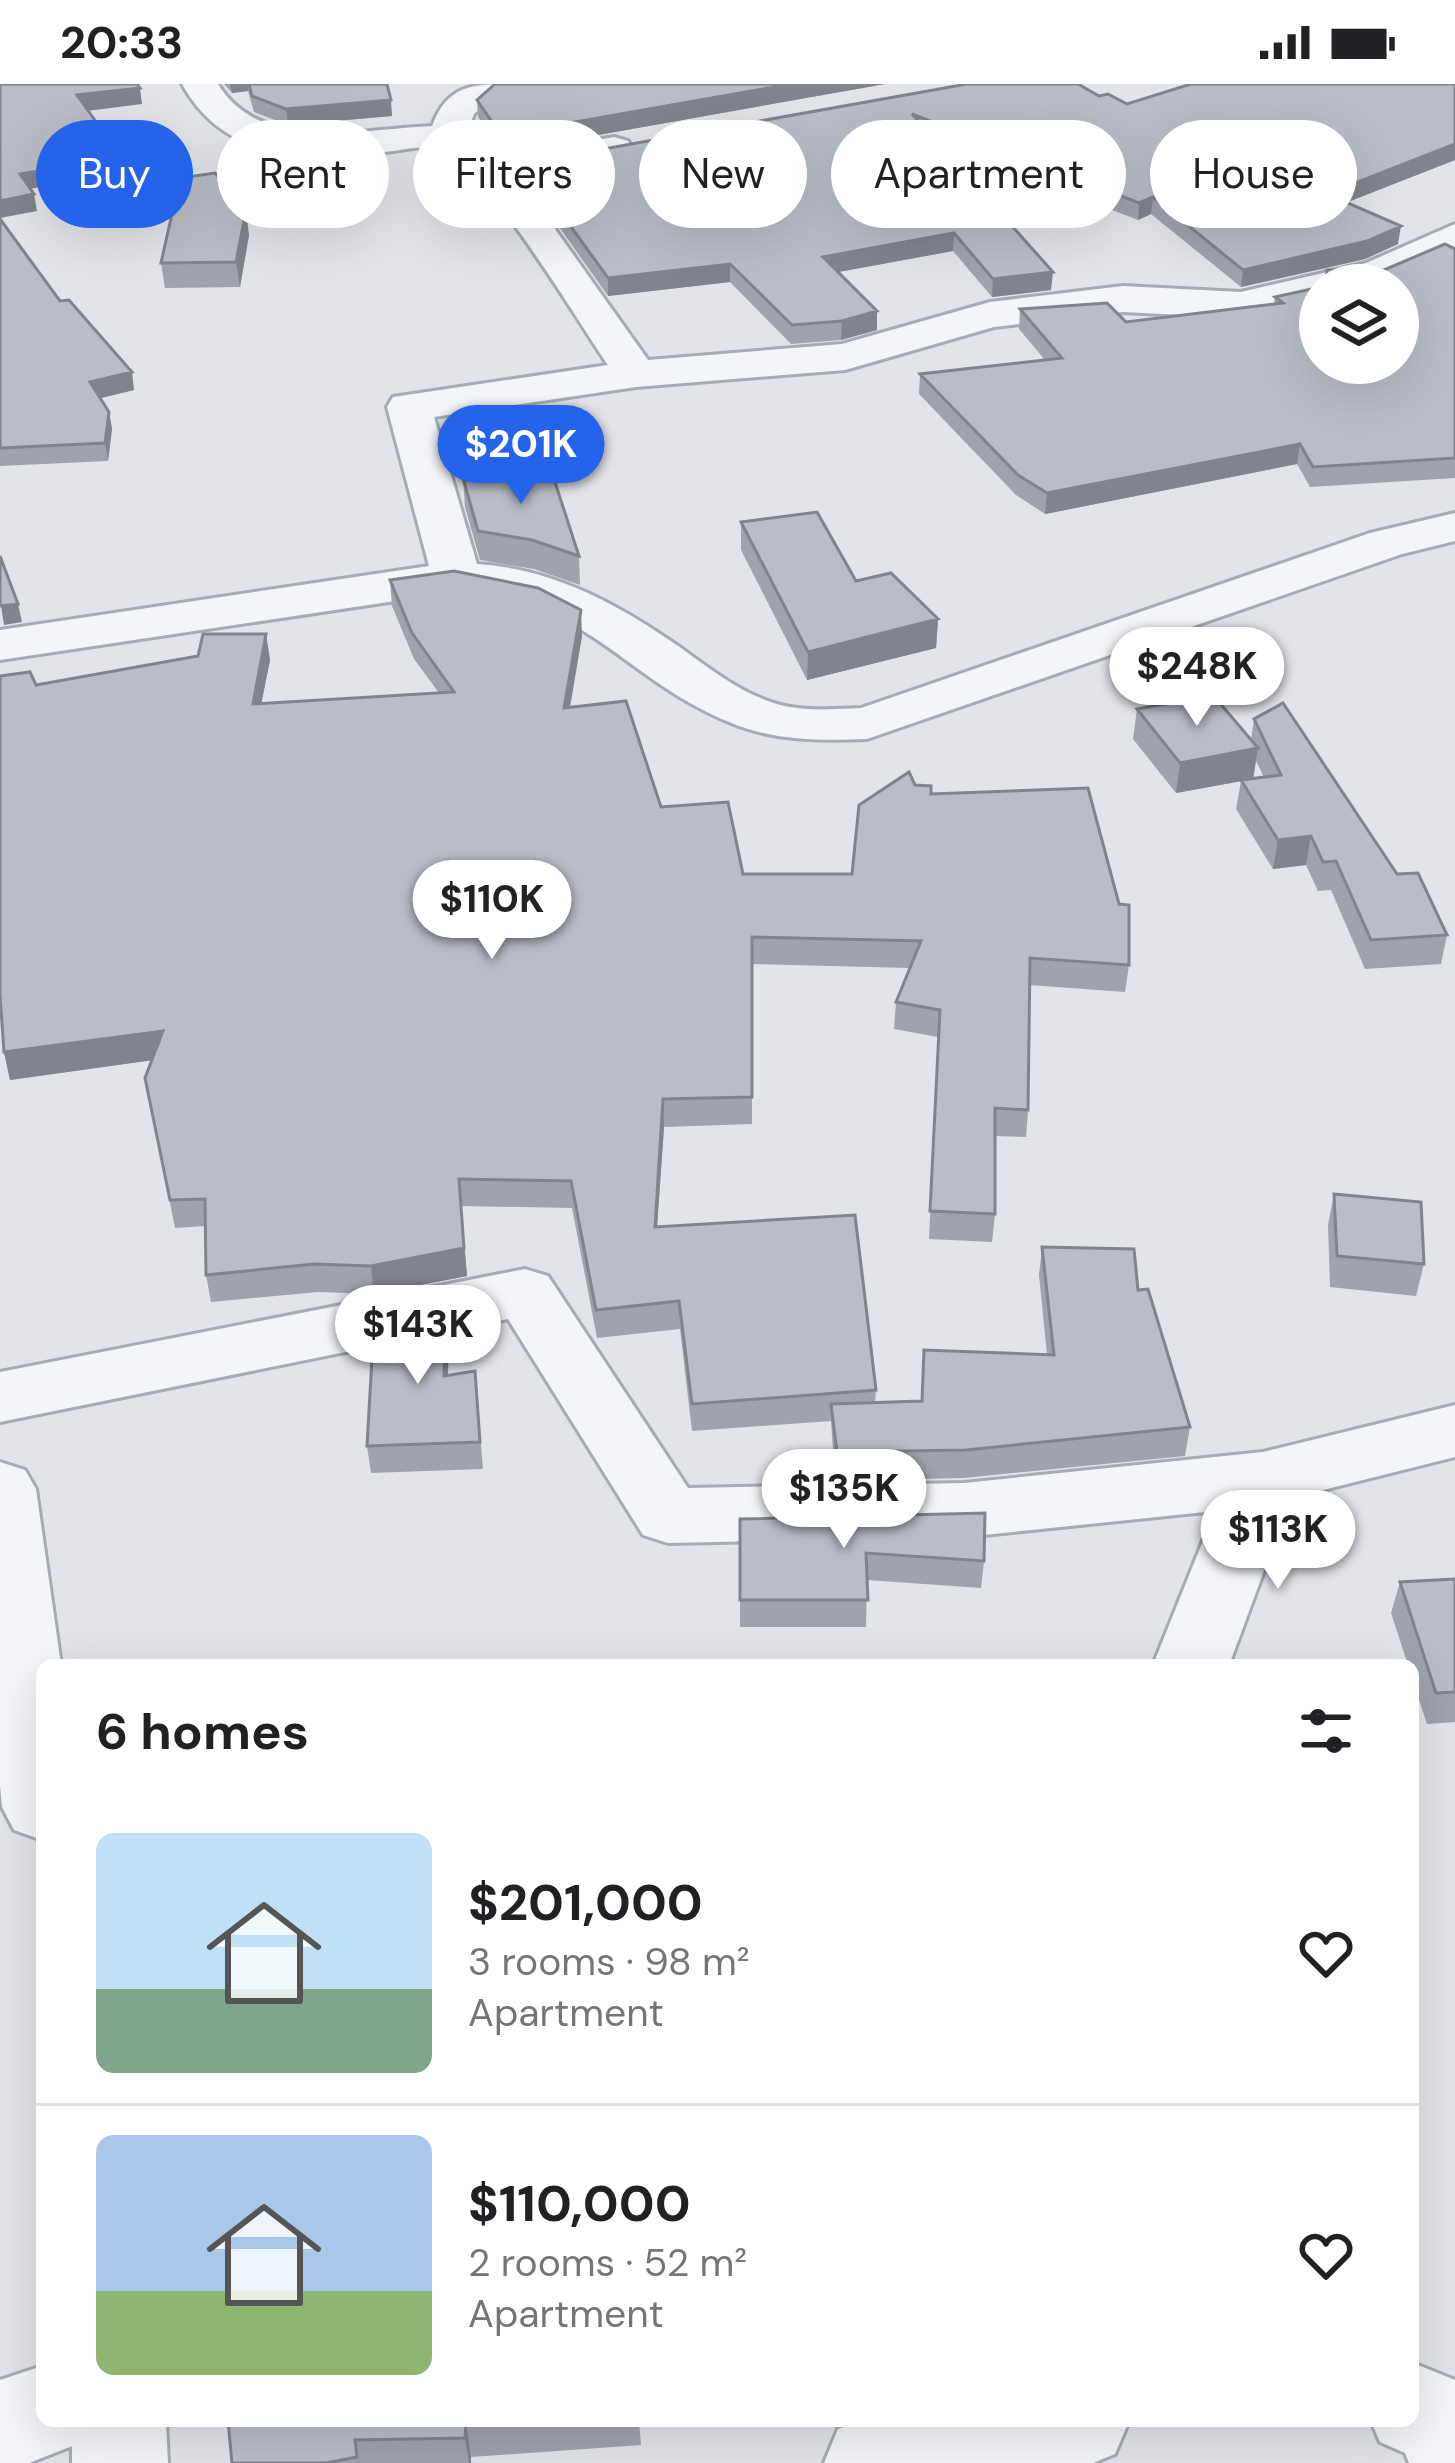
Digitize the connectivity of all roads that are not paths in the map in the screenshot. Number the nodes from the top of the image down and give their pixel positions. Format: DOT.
graph roads {
  1 [pos="200,84"];
  2 [pos="491,84"];
  3 [pos="454,120"];
  4 [pos="413,138"];
  5 [pos="534,228"];
  6 [pos="1455,236"];
  7 [pos="1398,264"];
  8 [pos="1299,293"];
  9 [pos="636,374"];
  10 [pos="1455,527"];
  11 [pos="455,577"];
  12 [pos="0,645"];
  13 [pos="0,1397"];
  14 [pos="1455,1431"];
  15 [pos="1263,1479"];
  16 [pos="0,1489"];
  17 [pos="1193,1659"];
  18 [pos="36,1762"];
  19 [pos="1419,2412"];
  20 [pos="36,2414"];
  21 [pos="0,2427"];
  22 [pos="119,2427"];
  23 [pos="1052,2427"];
  24 [pos="1455,2460"];
  25 [pos="120,2463"];
  26 [pos="872,2463"];
  1 -- 4 [label="street"];
  2 -- 3 [label="street"];
  5 -- 9 [label="street"];
  6 -- 7 [label="street"];
  8 -- 9 [label="street"];
  9 -- 11 [label="street"];
  10 -- 11 [label="street"];
  11 -- 12 [label="street"];
  13 -- 15 [label="street"];
  14 -- 15 [label="street"];
  15 -- 17 [label="street"];
  16 -- 18 [label="street"];
  19 -- 24 [label="street"];
  20 -- 21 [label="street"];
  22 -- 25 [label="street"];
  23 -- 26 [label="street"];
}
